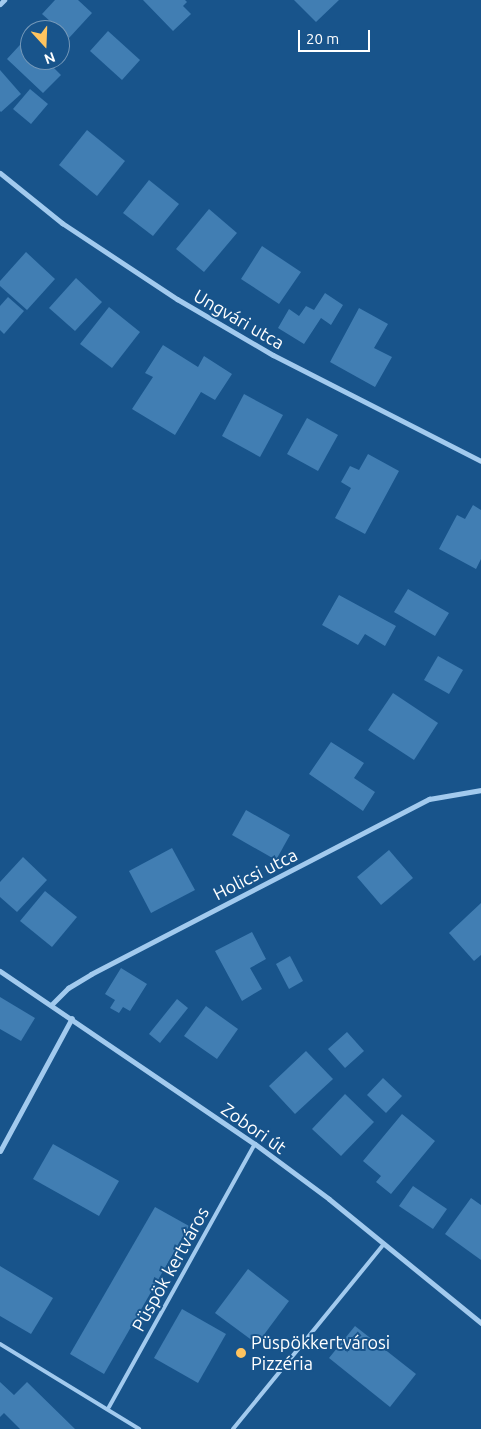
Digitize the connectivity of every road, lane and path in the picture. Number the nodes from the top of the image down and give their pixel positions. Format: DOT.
graph roads {
  1 [pos="4,0"];
  2 [pos="0,4"];
  3 [pos="0,173"];
  4 [pos="481,461"];
  5 [pos="481,790"];
  6 [pos="0,971"];
  7 [pos="52,1004"];
  8 [pos="72,1018"];
  9 [pos="255,1144"];
  10 [pos="0,1151"];
  11 [pos="384,1244"];
  12 [pos="481,1323"];
  13 [pos="0,1344"];
  14 [pos="109,1407"];
  15 [pos="139,1429"];
  16 [pos="233,1429"];
  1 -- 2 [label="street"];
  3 -- 4 [label="street, Ungvári utca"];
  5 -- 7 [label="street, Holicsi utca"];
  6 -- 7 [label="street, Zobori út"];
  7 -- 8 [label="street, Zobori út"];
  8 -- 9 [label="street, Zobori út"];
  8 -- 10 [label="street"];
  9 -- 11 [label="street, Zobori út"];
  9 -- 14 [label="lane, Püspök kertváros"];
  11 -- 12 [label="street, Zobori út"];
  11 -- 16 [label="lane"];
  13 -- 14 [label="lane"];
  14 -- 15 [label="lane"];
}
